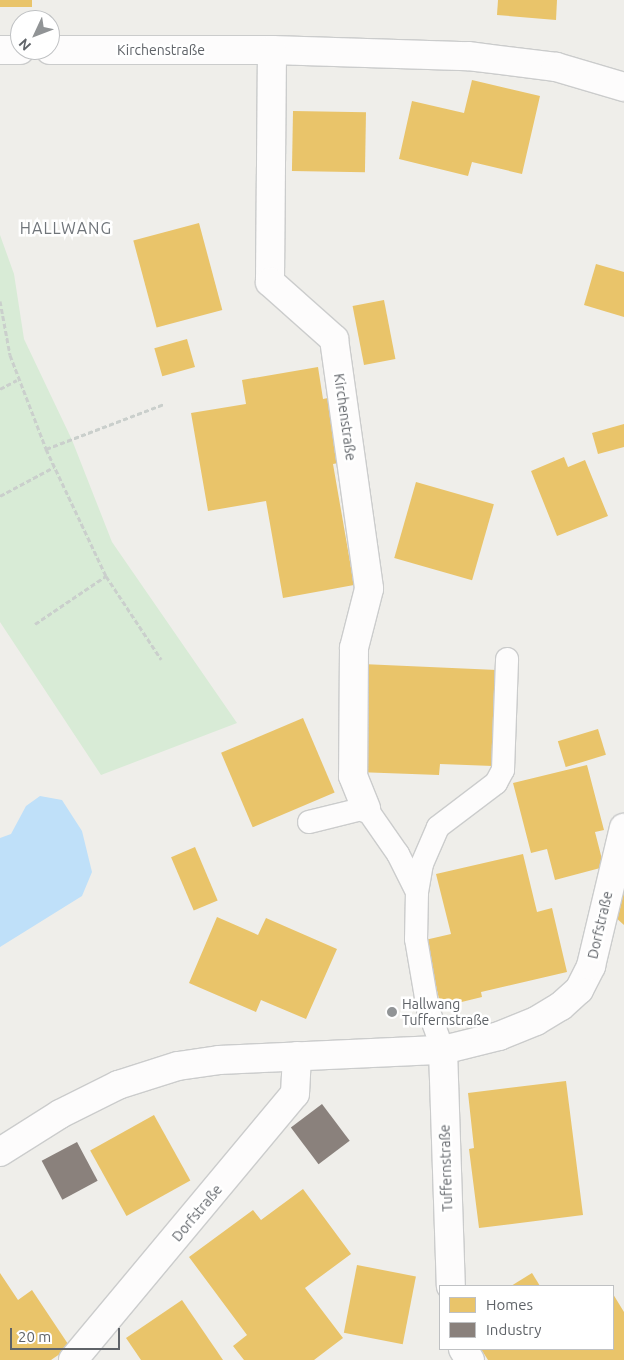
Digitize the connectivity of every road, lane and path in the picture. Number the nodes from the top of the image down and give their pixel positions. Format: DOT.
graph roads {
  1 [pos="60,50"];
  2 [pos="272,50"];
  3 [pos="624,87"];
  4 [pos="0,301"];
  5 [pos="0,306"];
  6 [pos="17,380"];
  7 [pos="0,389"];
  8 [pos="164,404"];
  9 [pos="46,449"];
  10 [pos="54,467"];
  11 [pos="0,496"];
  12 [pos="106,576"];
  13 [pos="35,624"];
  14 [pos="161,659"];
  15 [pos="508,659"];
  16 [pos="366,808"];
  17 [pos="309,822"];
  18 [pos="624,828"];
  19 [pos="417,892"];
  20 [pos="443,1050"];
  21 [pos="297,1056"];
  22 [pos="2,1146"];
  23 [pos="451,1285"];
  24 [pos="73,1360"];
  1 -- 2 [label="street, Kirchenstraße"];
  2 -- 3 [label="street, Kirchenstraße"];
  2 -- 16 [label="street, Kirchenstraße"];
  4 -- 5 [label="path"];
  5 -- 6 [label="path"];
  6 -- 7 [label="path"];
  6 -- 9 [label="path"];
  8 -- 9 [label="path"];
  9 -- 10 [label="path"];
  10 -- 11 [label="path"];
  10 -- 12 [label="path"];
  12 -- 13 [label="path"];
  12 -- 14 [label="path"];
  15 -- 19 [label="lane"];
  16 -- 17 [label="lane"];
  16 -- 19 [label="lane"];
  18 -- 20 [label="street, Dorfstraße"];
  19 -- 20 [label="lane"];
  20 -- 21 [label="street, Dorfstraße"];
  20 -- 23 [label="street, Tuffernstraße"];
  21 -- 22 [label="street, Dorfstraße"];
  21 -- 24 [label="street, Dorfstraße"];
}
